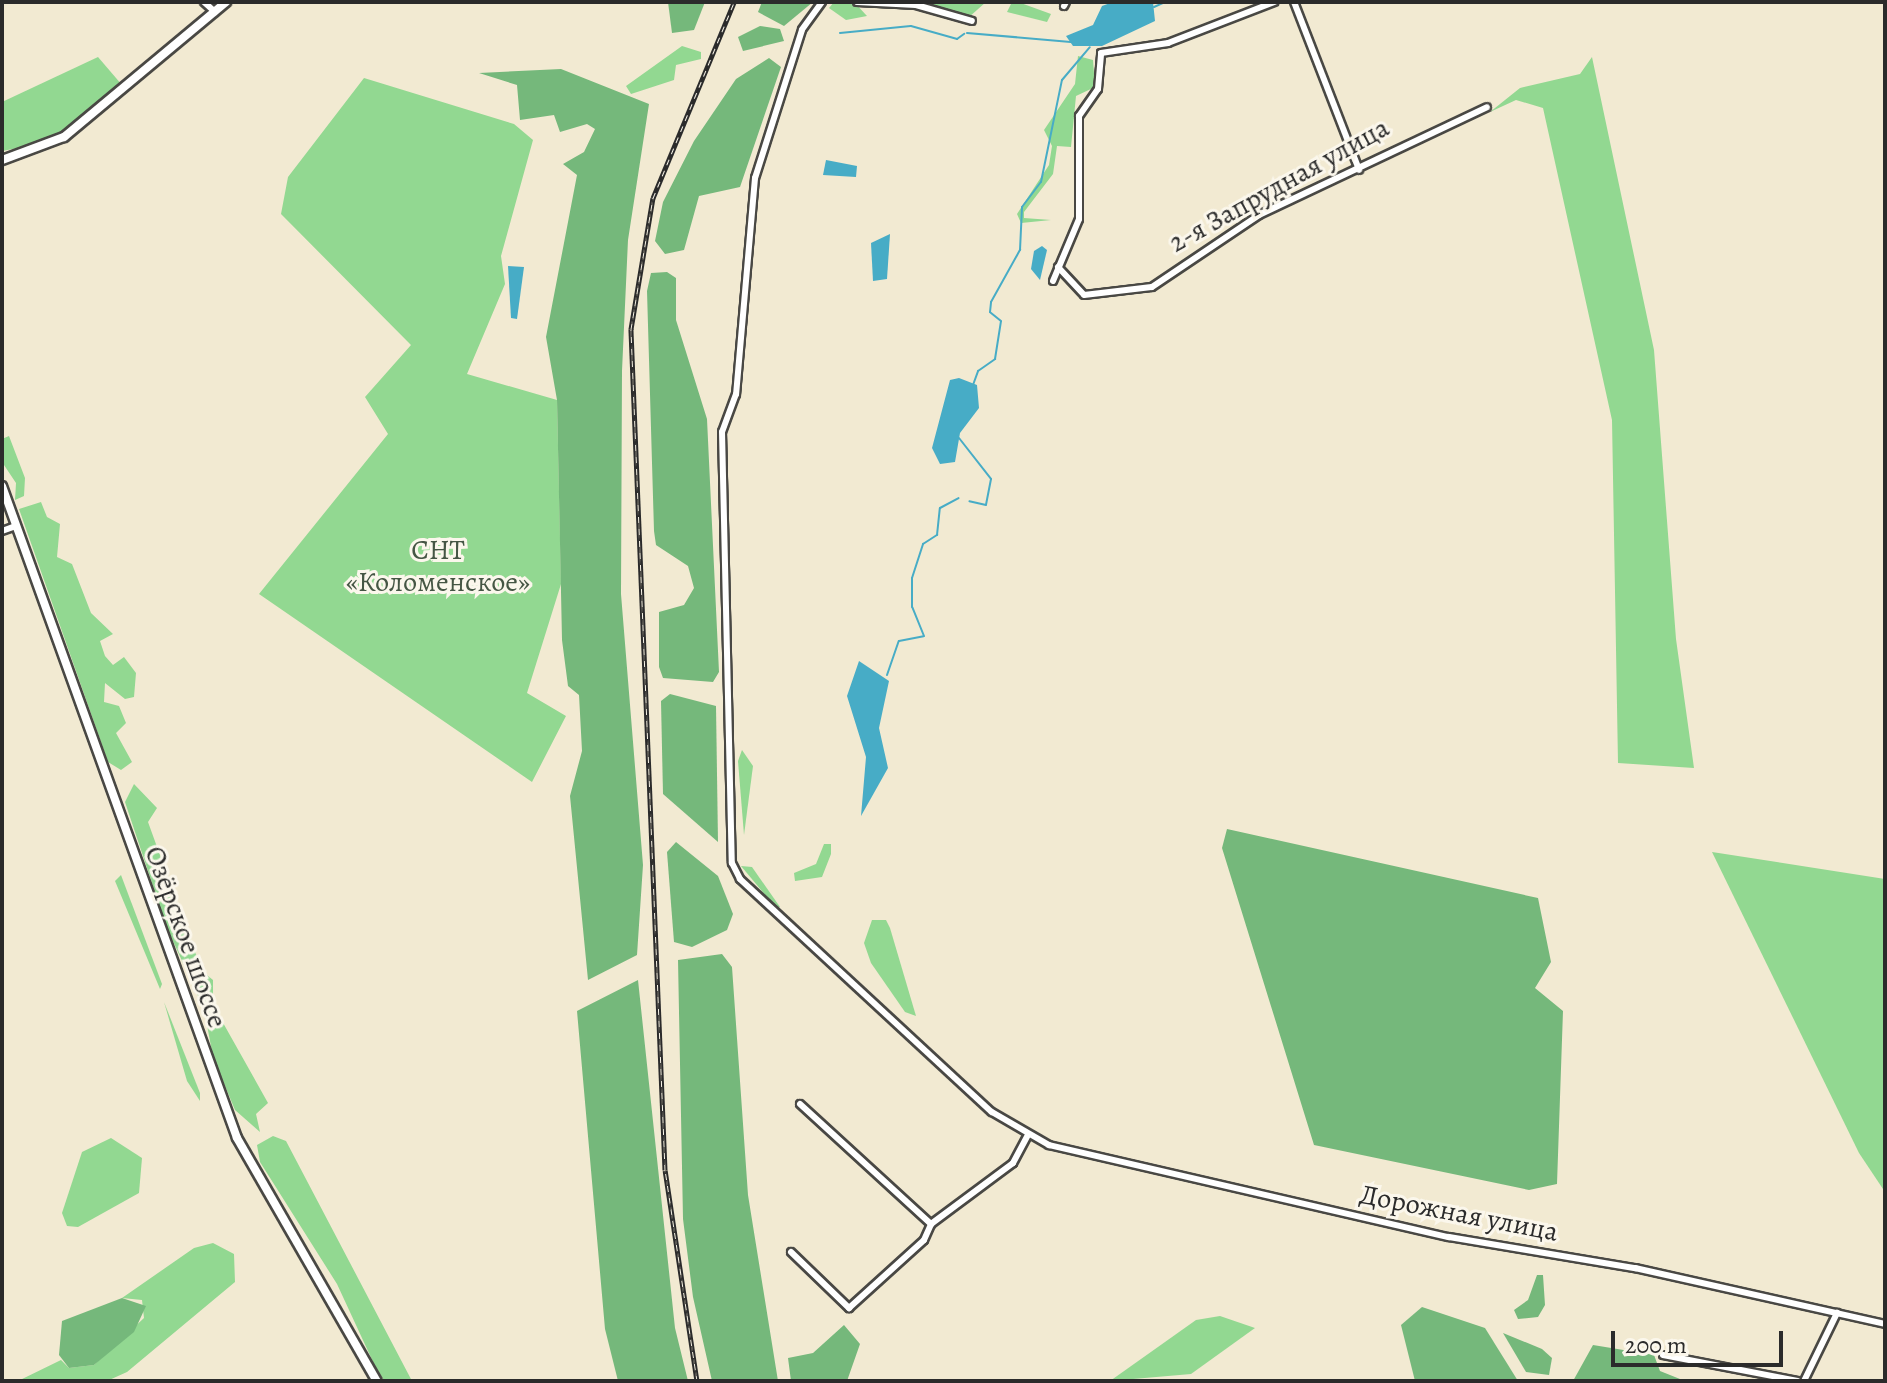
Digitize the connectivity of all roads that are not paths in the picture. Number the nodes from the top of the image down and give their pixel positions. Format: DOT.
graph roads {
  1 [pos="204,2"];
  2 [pos="226,2"];
  3 [pos="822,2"];
  4 [pos="857,2"];
  5 [pos="1274,2"];
  6 [pos="1294,2"];
  7 [pos="901,3"];
  8 [pos="215,12"];
  9 [pos="972,21"];
  10 [pos="1487,107"];
  11 [pos="2,160"];
  12 [pos="1358,167"];
  13 [pos="1058,267"];
  14 [pos="1053,281"];
  15 [pos="2,486"];
  16 [pos="16,526"];
  17 [pos="2,531"];
  18 [pos="800,1104"];
  19 [pos="1028,1135"];
  20 [pos="931,1224"];
  21 [pos="791,1252"];
  22 [pos="1837,1313"];
  23 [pos="1885,1324"];
  24 [pos="1663,1355"];
  25 [pos="377,1381"];
  26 [pos="1798,1381"];
  27 [pos="1804,1381"];
  1 -- 8 [label="street"];
  2 -- 8 [label="main road"];
  3 -- 19 [label="street, Дорожная улица"];
  4 -- 7 [label="street"];
  5 -- 13 [label="street"];
  6 -- 12 [label="street"];
  7 -- 9 [label="street"];
  8 -- 11 [label="main road"];
  10 -- 12 [label="street, 2-я Запрудная улица"];
  12 -- 13 [label="street, 2-я Запрудная улица"];
  13 -- 14 [label="street"];
  15 -- 16 [label="main road, Озёрское шоссе"];
  16 -- 17 [label="street"];
  16 -- 25 [label="main road, Озёрское шоссе"];
  18 -- 20 [label="street"];
  19 -- 20 [label="street"];
  19 -- 22 [label="street, Дорожная улица"];
  20 -- 21 [label="street"];
  22 -- 23 [label="street, Дорожная улица"];
  22 -- 27 [label="street"];
  24 -- 26 [label="street"];
}
